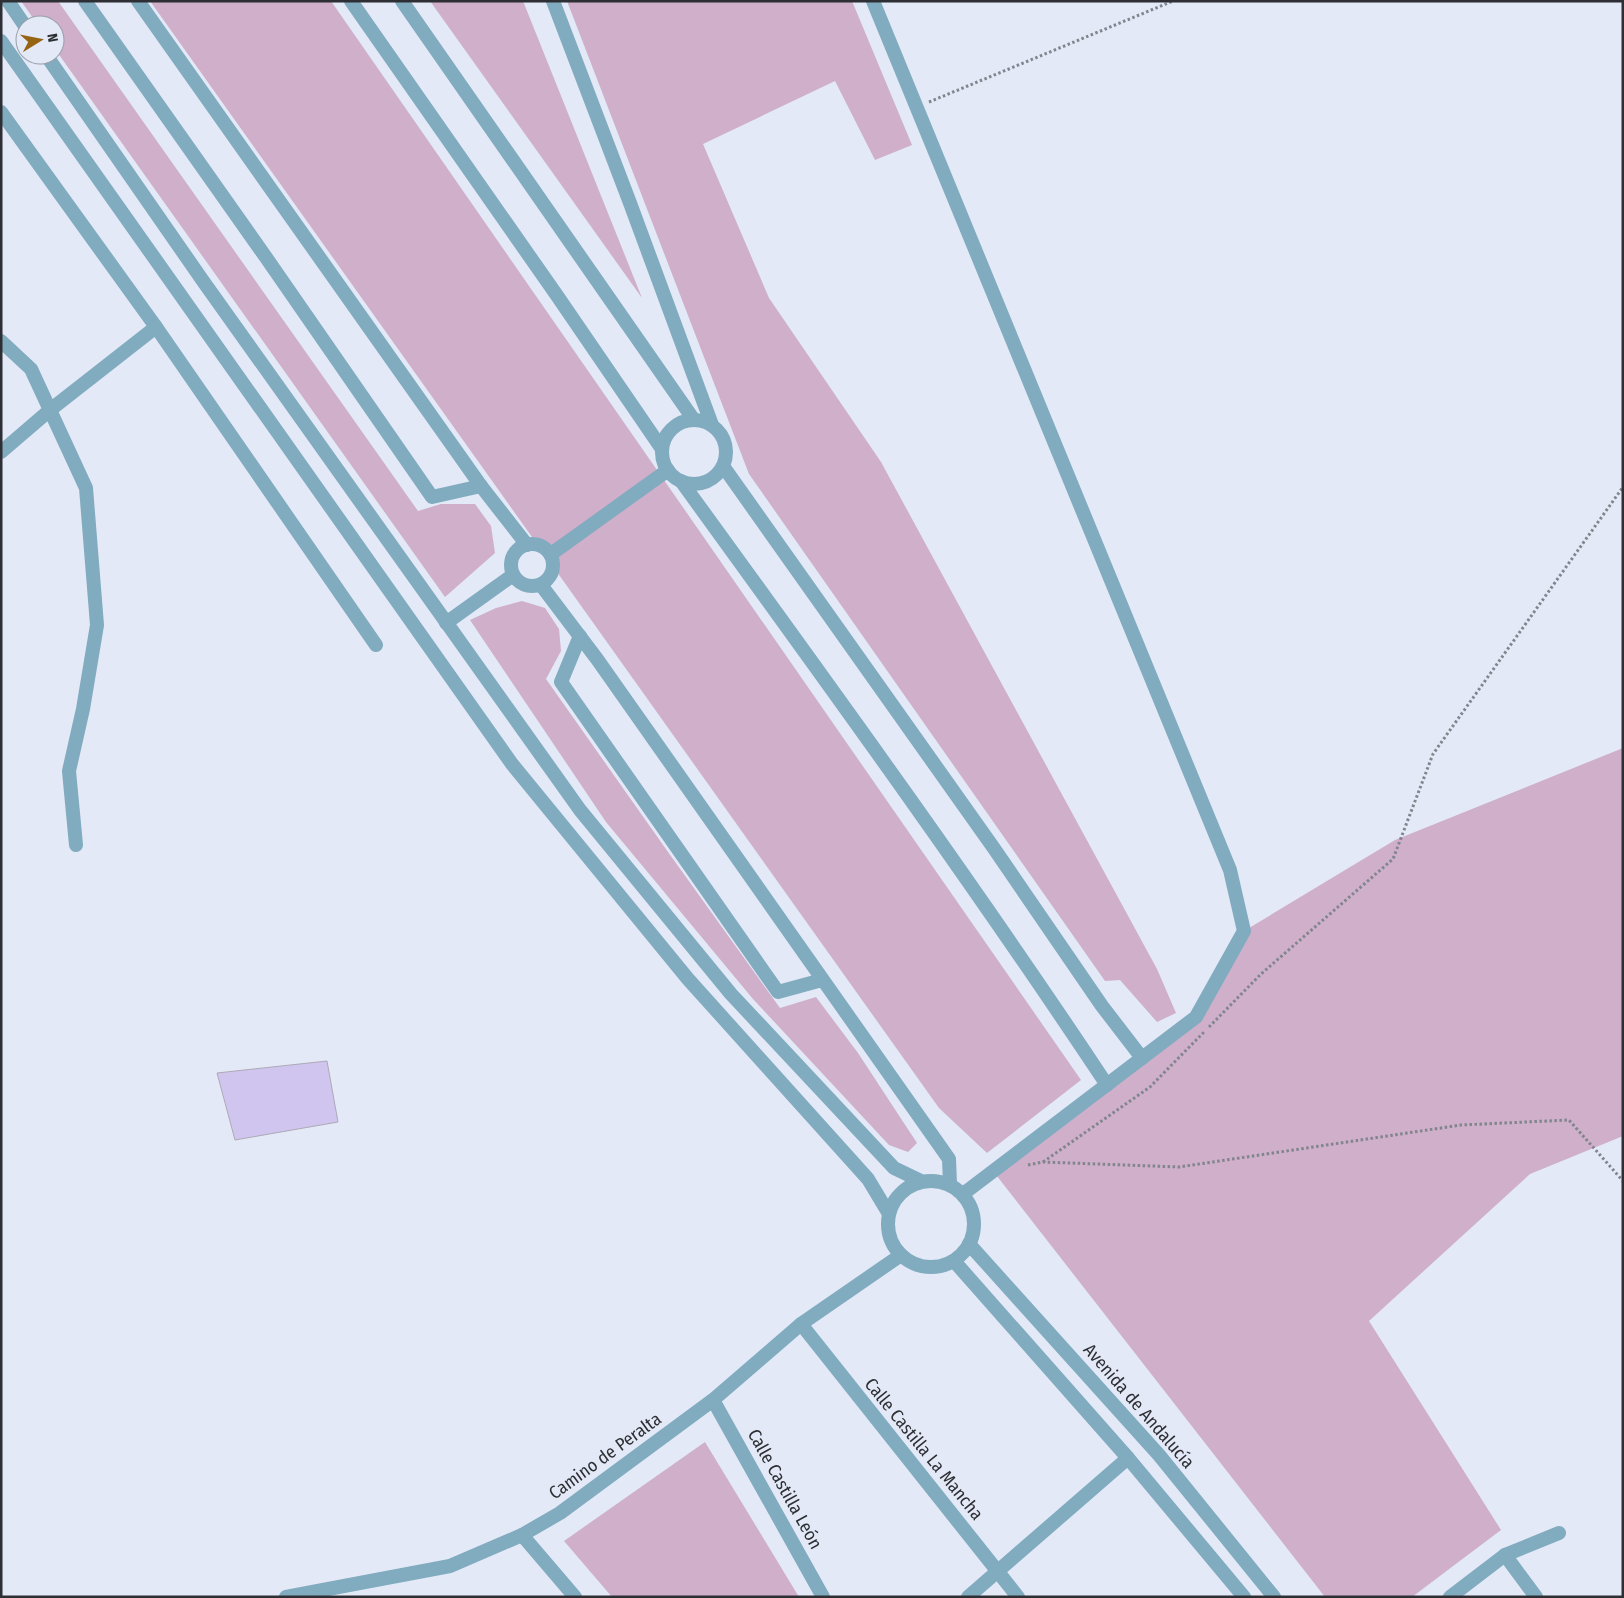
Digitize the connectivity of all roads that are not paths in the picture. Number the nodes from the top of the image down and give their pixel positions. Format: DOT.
graph roads {
  1 [pos="8,1"];
  2 [pos="85,1"];
  3 [pos="138,1"];
  4 [pos="351,1"];
  5 [pos="402,1"];
  6 [pos="553,1"];
  7 [pos="873,1"];
  8 [pos="18,15"];
  9 [pos="1,41"];
  10 [pos="53,65"];
  11 [pos="1,112"];
  12 [pos="156,327"];
  13 [pos="1,340"];
  14 [pos="50,410"];
  15 [pos="694,420"];
  16 [pos="712,425"];
  17 [pos="662,449"];
  18 [pos="1,452"];
  19 [pos="723,466"];
  20 [pos="668,470"];
  21 [pos="681,481"];
  22 [pos="481,486"];
  23 [pos="527,545"];
  24 [pos="550,554"];
  25 [pos="513,575"];
  26 [pos="541,585"];
  27 [pos="446,623"];
  28 [pos="580,636"];
  29 [pos="376,645"];
  30 [pos="76,845"];
  31 [pos="822,980"];
  32 [pos="1142,1058"];
  33 [pos="1107,1085"];
  34 [pos="921,1181"];
  35 [pos="950,1184"];
  36 [pos="962,1194"];
  37 [pos="889,1214"];
  38 [pos="969,1244"];
  39 [pos="901,1256"];
  40 [pos="954,1261"];
  41 [pos="801,1324"];
  42 [pos="713,1400"];
  43 [pos="1128,1458"];
  44 [pos="1559,1533"];
  45 [pos="522,1535"];
  46 [pos="1505,1554"];
  47 [pos="997,1571"];
  48 [pos="286,1597"];
  49 [pos="574,1597"];
  50 [pos="824,1597"];
  51 [pos="968,1597"];
  52 [pos="1018,1597"];
  53 [pos="1244,1597"];
  54 [pos="1274,1597"];
  55 [pos="1450,1597"];
  56 [pos="1536,1597"];
  1 -- 8 [label="street"];
  2 -- 22 [label="street"];
  3 -- 22 [label="street"];
  4 -- 17 [label="street"];
  5 -- 15 [label="street"];
  6 -- 16 [label="street"];
  7 -- 32 [label="street"];
  9 -- 37 [label="street"];
  10 -- 27 [label="street"];
  11 -- 12 [label="street"];
  12 -- 14 [label="street"];
  12 -- 29 [label="street"];
  13 -- 14 [label="street"];
  14 -- 18 [label="street"];
  14 -- 30 [label="street"];
  15 -- 16 [label="street"];
  15 -- 17 [label="street"];
  16 -- 19 [label="street"];
  17 -- 20 [label="street"];
  19 -- 21 [label="street"];
  19 -- 32 [label="street"];
  20 -- 21 [label="street"];
  20 -- 24 [label="street"];
  21 -- 33 [label="street"];
  22 -- 23 [label="street"];
  23 -- 24 [label="street"];
  23 -- 25 [label="street"];
  24 -- 26 [label="street"];
  25 -- 26 [label="street"];
  25 -- 27 [label="street"];
  26 -- 28 [label="street"];
  27 -- 34 [label="street"];
  28 -- 31 [label="street"];
  28 -- 31 [label="street"];
  31 -- 35 [label="street"];
  32 -- 33 [label="street"];
  33 -- 36 [label="street"];
  34 -- 35 [label="street"];
  34 -- 37 [label="street"];
  35 -- 36 [label="street"];
  36 -- 38 [label="street"];
  37 -- 39 [label="street"];
  38 -- 40 [label="street"];
  38 -- 54 [label="street, Avenida de Andalucía"];
  39 -- 40 [label="street"];
  39 -- 41 [label="street, Camino de Peralta"];
  40 -- 43 [label="street"];
  41 -- 42 [label="street, Camino de Peralta"];
  41 -- 47 [label="street, Calle Castilla La Mancha"];
  42 -- 45 [label="street, Camino de Peralta"];
  42 -- 50 [label="street, Calle Castilla León"];
  43 -- 47 [label="street"];
  43 -- 53 [label="street"];
  44 -- 46 [label="street"];
  45 -- 48 [label="street, Camino de Peralta"];
  45 -- 49 [label="street"];
  46 -- 55 [label="street"];
  46 -- 56 [label="street"];
  47 -- 51 [label="street"];
  47 -- 52 [label="street, Calle Castilla La Mancha"];
}
